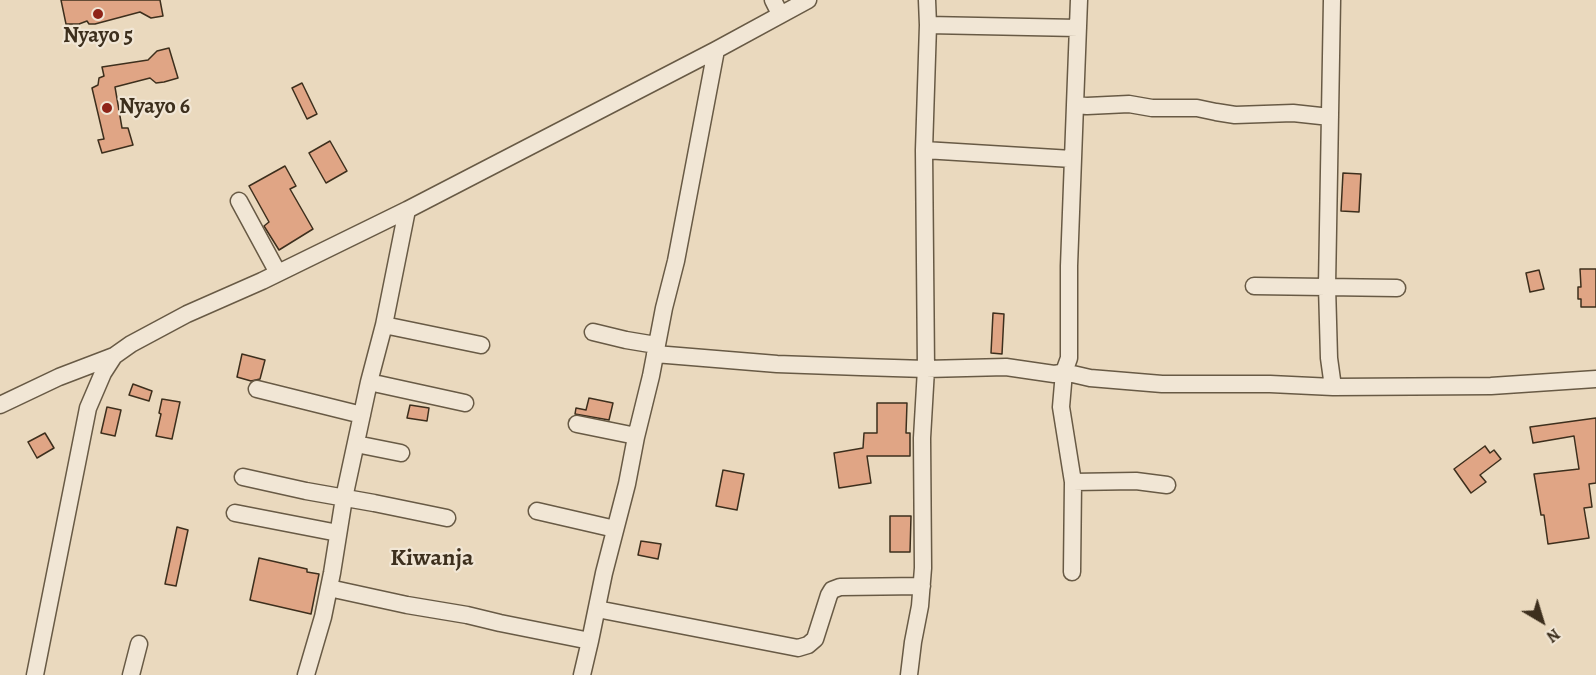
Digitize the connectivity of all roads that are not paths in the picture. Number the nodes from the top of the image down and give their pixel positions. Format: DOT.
graph roads {
  1 [pos="808,0"];
  2 [pos="927,0"];
  3 [pos="1079,0"];
  4 [pos="1332,0"];
  5 [pos="777,7"];
  6 [pos="928,25"];
  7 [pos="1078,28"];
  8 [pos="716,50"];
  9 [pos="1075,105"];
  10 [pos="1330,117"];
  11 [pos="924,150"];
  12 [pos="1072,159"];
  13 [pos="238,201"];
  14 [pos="407,210"];
  15 [pos="278,273"];
  16 [pos="1254,286"];
  17 [pos="1327,286"];
  18 [pos="1397,288"];
  19 [pos="384,325"];
  20 [pos="593,332"];
  21 [pos="481,345"];
  22 [pos="656,350"];
  23 [pos="114,356"];
  24 [pos="926,369"];
  25 [pos="1064,372"];
  26 [pos="1596,378"];
  27 [pos="369,382"];
  28 [pos="1333,387"];
  29 [pos="257,389"];
  30 [pos="465,403"];
  31 [pos="0,405"];
  32 [pos="362,415"];
  33 [pos="577,424"];
  34 [pos="636,436"];
  35 [pos="356,444"];
  36 [pos="401,453"];
  37 [pos="243,477"];
  38 [pos="1073,482"];
  39 [pos="1167,485"];
  40 [pos="344,498"];
  41 [pos="537,511"];
  42 [pos="235,513"];
  43 [pos="447,518"];
  44 [pos="615,529"];
  45 [pos="338,533"];
  46 [pos="1072,572"];
  47 [pos="922,586"];
  48 [pos="329,588"];
  49 [pos="597,609"];
  50 [pos="590,641"];
  51 [pos="139,644"];
  52 [pos="35,675"];
  53 [pos="131,675"];
  54 [pos="306,675"];
  55 [pos="582,675"];
  56 [pos="909,675"];
  1 -- 5 [label="street"];
  2 -- 6 [label="street"];
  3 -- 7 [label="street"];
  4 -- 10 [label="street"];
  5 -- 8 [label="street"];
  6 -- 7 [label="street"];
  6 -- 11 [label="street"];
  7 -- 9 [label="street"];
  8 -- 14 [label="street"];
  8 -- 22 [label="street"];
  9 -- 10 [label="street"];
  9 -- 12 [label="street"];
  10 -- 17 [label="street"];
  11 -- 12 [label="street"];
  11 -- 24 [label="street"];
  12 -- 25 [label="street"];
  13 -- 15 [label="street"];
  14 -- 15 [label="street"];
  14 -- 19 [label="street"];
  15 -- 23 [label="street"];
  16 -- 17 [label="street"];
  17 -- 18 [label="street"];
  17 -- 28 [label="street"];
  19 -- 21 [label="street"];
  19 -- 27 [label="street"];
  20 -- 22 [label="street"];
  22 -- 24 [label="street"];
  22 -- 34 [label="street"];
  23 -- 31 [label="street"];
  23 -- 52 [label="street"];
  24 -- 25 [label="street"];
  24 -- 47 [label="street"];
  25 -- 28 [label="street"];
  25 -- 38 [label="street"];
  26 -- 28 [label="street"];
  27 -- 30 [label="street"];
  27 -- 32 [label="street"];
  29 -- 32 [label="street"];
  32 -- 35 [label="street"];
  33 -- 34 [label="street"];
  34 -- 44 [label="street"];
  35 -- 36 [label="street"];
  35 -- 40 [label="street"];
  37 -- 40 [label="street"];
  38 -- 39 [label="street"];
  38 -- 46 [label="street"];
  40 -- 43 [label="street"];
  40 -- 45 [label="street"];
  41 -- 44 [label="street"];
  42 -- 45 [label="street"];
  44 -- 49 [label="street"];
  45 -- 48 [label="street"];
  47 -- 49 [label="street"];
  47 -- 56 [label="street"];
  48 -- 50 [label="street"];
  48 -- 54 [label="street"];
  49 -- 50 [label="street"];
  50 -- 55 [label="street"];
  51 -- 53 [label="street"];
}
